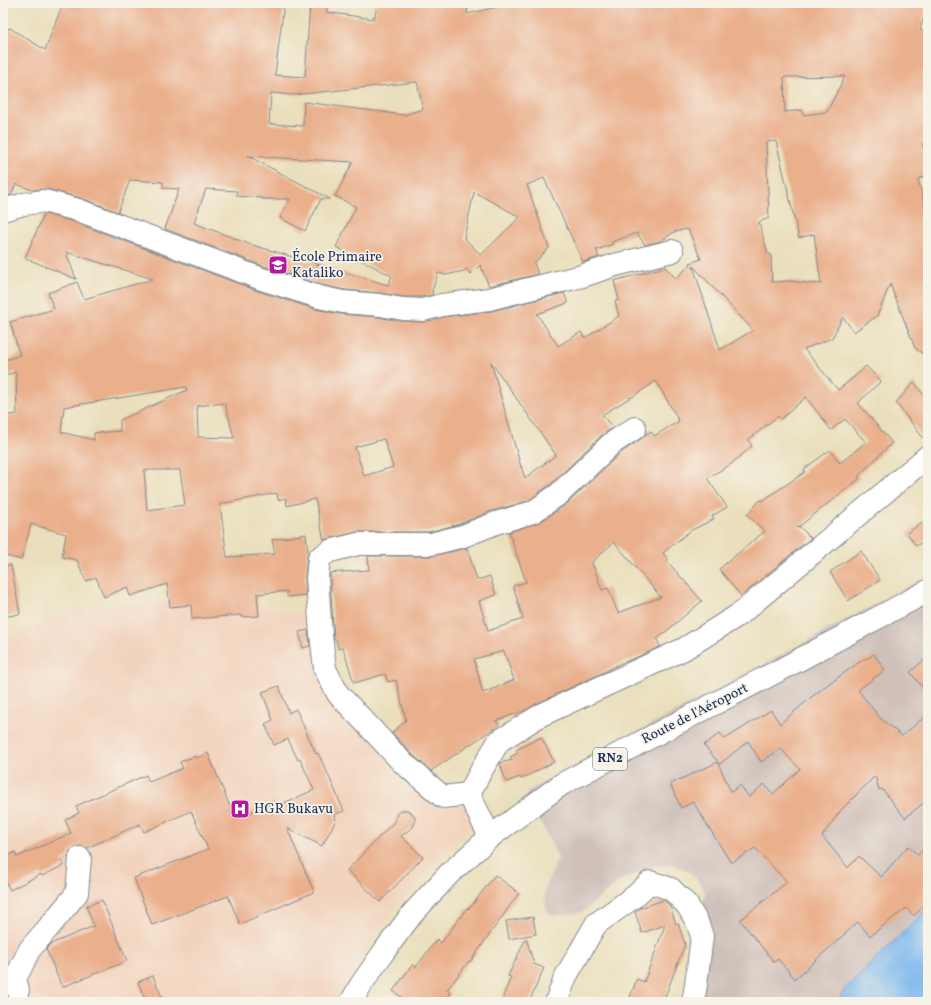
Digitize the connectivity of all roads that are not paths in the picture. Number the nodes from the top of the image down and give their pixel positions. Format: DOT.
graph roads {
  1 [pos="3,210"];
  2 [pos="672,251"];
  3 [pos="636,428"];
  4 [pos="928,456"];
  5 [pos="928,590"];
  6 [pos="469,794"];
  7 [pos="490,837"];
  8 [pos="80,858"];
  9 [pos="18,990"];
  10 [pos="351,1002"];
  11 [pos="556,1002"];
  12 [pos="693,1002"];
  1 -- 2 [label="main road"];
  3 -- 6 [label="main road"];
  4 -- 6 [label="main road"];
  5 -- 7 [label="main road, Route de l'Aéroport / RN2"];
  6 -- 7 [label="main road"];
  7 -- 10 [label="main road, Route de l'Aéroport / RN2"];
  8 -- 9 [label="main road"];
  11 -- 12 [label="main road"];
}
